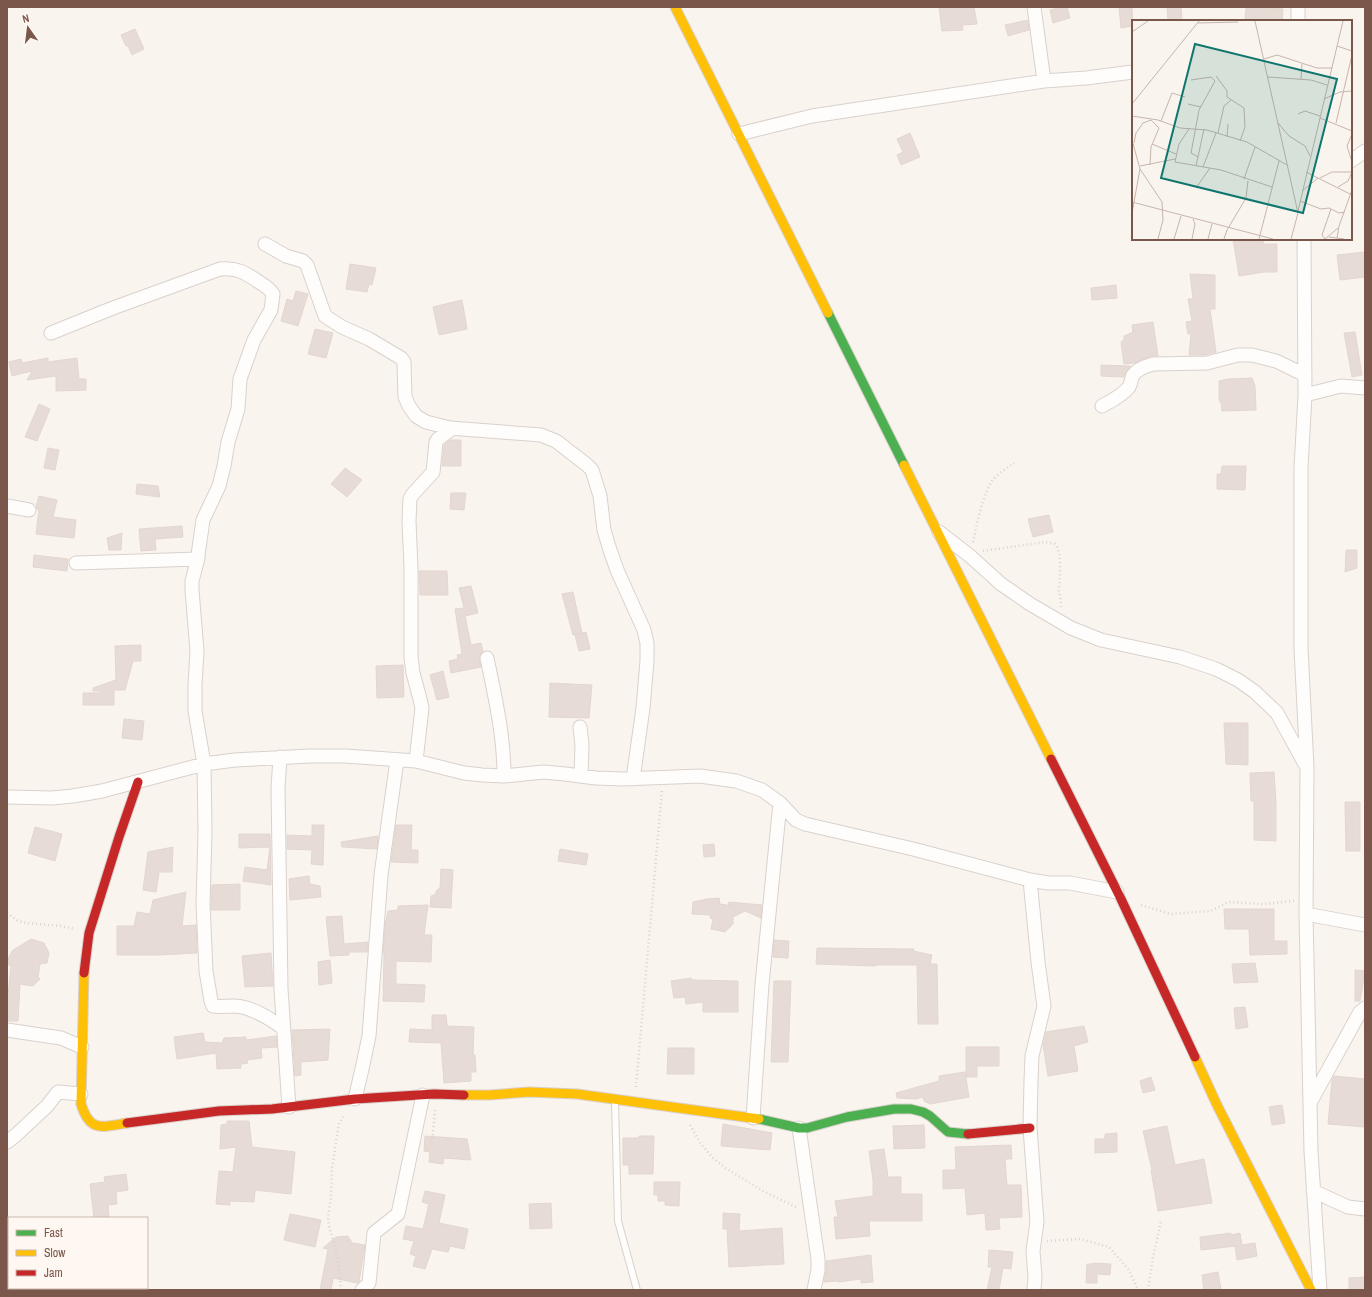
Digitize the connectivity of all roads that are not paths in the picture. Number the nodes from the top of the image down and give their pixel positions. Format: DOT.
graph roads {
  1 [pos="675,7"];
  2 [pos="1034,7"];
  3 [pos="1298,7"];
  4 [pos="1298,20"];
  5 [pos="1132,72"];
  6 [pos="1044,81"];
  7 [pos="739,134"];
  8 [pos="1365,151"];
  9 [pos="1352,160"];
  10 [pos="1304,240"];
  11 [pos="264,244"];
  12 [pos="51,333"];
  13 [pos="1305,375"];
  14 [pos="1365,388"];
  15 [pos="1305,395"];
  16 [pos="1102,406"];
  17 [pos="453,428"];
  18 [pos="7,506"];
  19 [pos="29,510"];
  20 [pos="936,530"];
  21 [pos="198,559"];
  22 [pos="76,563"];
  23 [pos="487,658"];
  24 [pos="580,727"];
  25 [pos="280,757"];
  26 [pos="397,760"];
  27 [pos="416,761"];
  28 [pos="204,764"];
  29 [pos="1307,768"];
  30 [pos="504,776"];
  31 [pos="581,776"];
  32 [pos="633,779"];
  33 [pos="138,782"];
  34 [pos="7,797"];
  35 [pos="780,803"];
  36 [pos="1030,880"];
  37 [pos="1119,895"];
  38 [pos="1306,914"];
  39 [pos="1365,925"];
  40 [pos="1365,1008"];
  41 [pos="283,1028"];
  42 [pos="7,1030"];
  43 [pos="82,1047"];
  44 [pos="81,1094"];
  45 [pos="429,1095"];
  46 [pos="355,1099"];
  47 [pos="615,1099"];
  48 [pos="1310,1102"];
  49 [pos="289,1107"];
  50 [pos="753,1118"];
  51 [pos="800,1128"];
  52 [pos="1030,1128"];
  53 [pos="7,1142"];
  54 [pos="1313,1191"];
  55 [pos="1365,1209"];
  56 [pos="362,1290"];
  57 [pos="637,1290"];
  58 [pos="814,1290"];
  59 [pos="1034,1290"];
  60 [pos="1311,1290"];
  61 [pos="1320,1290"];
  1 -- 7 [label="street"];
  2 -- 6 [label="street"];
  3 -- 4 [label="street"];
  5 -- 6 [label="street"];
  6 -- 7 [label="street"];
  7 -- 20 [label="street"];
  8 -- 9 [label="street"];
  10 -- 13 [label="street"];
  11 -- 17 [label="street"];
  12 -- 21 [label="street"];
  13 -- 15 [label="street"];
  13 -- 16 [label="street"];
  14 -- 15 [label="street"];
  15 -- 29 [label="street"];
  17 -- 27 [label="street"];
  17 -- 32 [label="street"];
  18 -- 19 [label="street"];
  20 -- 29 [label="street"];
  20 -- 37 [label="street"];
  21 -- 22 [label="street"];
  21 -- 28 [label="street"];
  23 -- 30 [label="street"];
  24 -- 31 [label="street"];
  25 -- 26 [label="street"];
  25 -- 28 [label="street"];
  25 -- 41 [label="street"];
  26 -- 27 [label="street"];
  26 -- 46 [label="street"];
  27 -- 30 [label="street"];
  28 -- 33 [label="street"];
  28 -- 41 [label="street"];
  29 -- 38 [label="street"];
  30 -- 31 [label="street"];
  31 -- 32 [label="street"];
  32 -- 35 [label="street"];
  33 -- 34 [label="street"];
  33 -- 43 [label="street"];
  35 -- 36 [label="street"];
  35 -- 50 [label="street"];
  36 -- 37 [label="street"];
  36 -- 52 [label="street"];
  37 -- 60 [label="street"];
  38 -- 39 [label="street"];
  38 -- 48 [label="street"];
  40 -- 48 [label="street"];
  41 -- 49 [label="street"];
  42 -- 43 [label="street"];
  43 -- 44 [label="street"];
  44 -- 49 [label="street"];
  44 -- 53 [label="street"];
  45 -- 46 [label="street"];
  45 -- 47 [label="street"];
  45 -- 56 [label="street"];
  46 -- 49 [label="street"];
  47 -- 50 [label="street"];
  47 -- 57 [label="lane"];
  48 -- 54 [label="street"];
  50 -- 51 [label="street"];
  51 -- 52 [label="street"];
  51 -- 58 [label="street"];
  52 -- 59 [label="street"];
  54 -- 55 [label="street"];
  54 -- 61 [label="street"];
}
